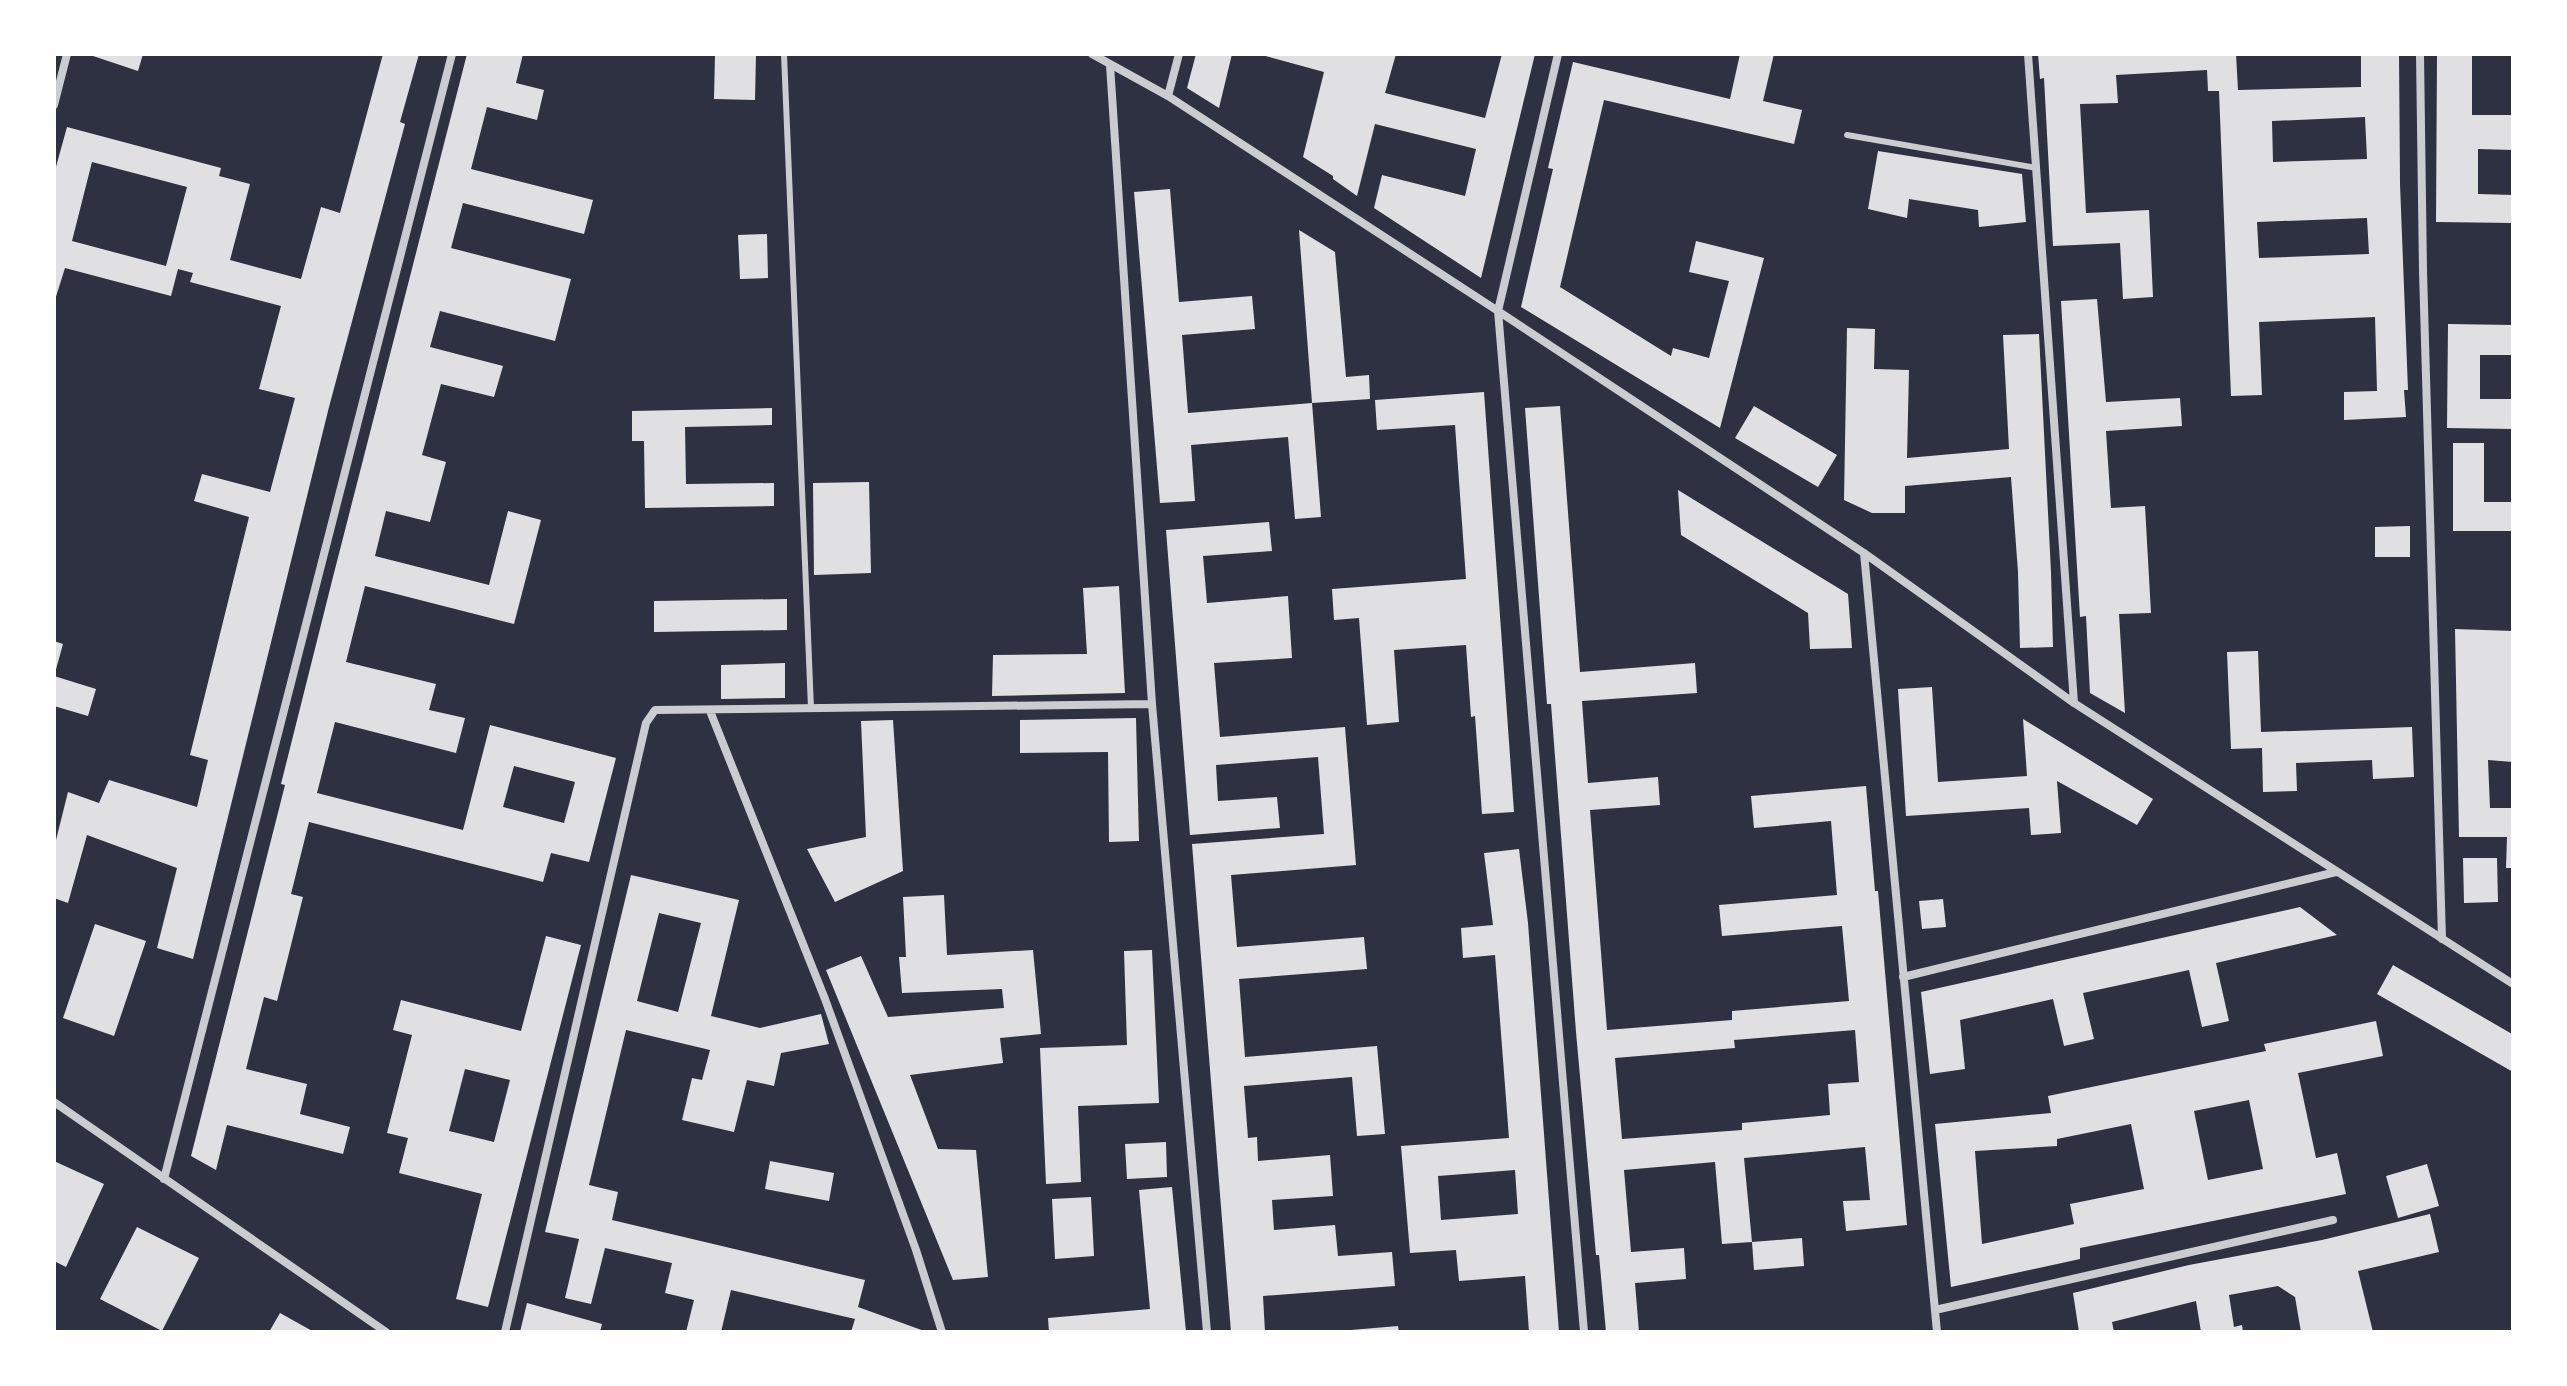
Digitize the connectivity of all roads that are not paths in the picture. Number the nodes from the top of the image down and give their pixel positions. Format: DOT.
graph roads {
  1 [pos="67,54"];
  2 [pos="452,54"];
  3 [pos="784,54"];
  4 [pos="1092,54"];
  5 [pos="1179,54"];
  6 [pos="1558,54"];
  7 [pos="2028,54"];
  8 [pos="2420,54"];
  9 [pos="1110,65"];
  10 [pos="1168,96"];
  11 [pos="54,105"];
  12 [pos="1847,135"];
  13 [pos="2037,168"];
  14 [pos="1498,311"];
  15 [pos="1864,553"];
  16 [pos="2074,703"];
  17 [pos="1152,704"];
  18 [pos="811,708"];
  19 [pos="710,711"];
  20 [pos="2336,872"];
  21 [pos="2442,939"];
  22 [pos="1903,977"];
  23 [pos="2513,984"];
  24 [pos="54,1102"];
  25 [pos="164,1179"];
  26 [pos="2333,1220"];
  27 [pos="1935,1310"];
  28 [pos="386,1332"];
  29 [pos="505,1332"];
  30 [pos="942,1332"];
  31 [pos="1207,1332"];
  32 [pos="1584,1332"];
  33 [pos="1937,1332"];
  1 -- 11 [label="street"];
  2 -- 25 [label="street"];
  3 -- 18 [label="lane"];
  4 -- 9 [label="street"];
  5 -- 10 [label="street"];
  6 -- 14 [label="street"];
  7 -- 13 [label="street"];
  8 -- 21 [label="street"];
  9 -- 10 [label="street"];
  9 -- 17 [label="street"];
  10 -- 14 [label="street"];
  12 -- 13 [label="lane"];
  13 -- 16 [label="street"];
  14 -- 15 [label="street"];
  14 -- 32 [label="street"];
  15 -- 16 [label="street"];
  15 -- 22 [label="street"];
  16 -- 20 [label="street"];
  17 -- 18 [label="street"];
  17 -- 31 [label="street"];
  18 -- 19 [label="street"];
  19 -- 29 [label="street"];
  19 -- 30 [label="street"];
  20 -- 21 [label="street"];
  20 -- 22 [label="street"];
  21 -- 23 [label="street"];
  22 -- 27 [label="street"];
  24 -- 25 [label="street"];
  25 -- 28 [label="street"];
  26 -- 27 [label="street"];
  27 -- 33 [label="street"];
}
